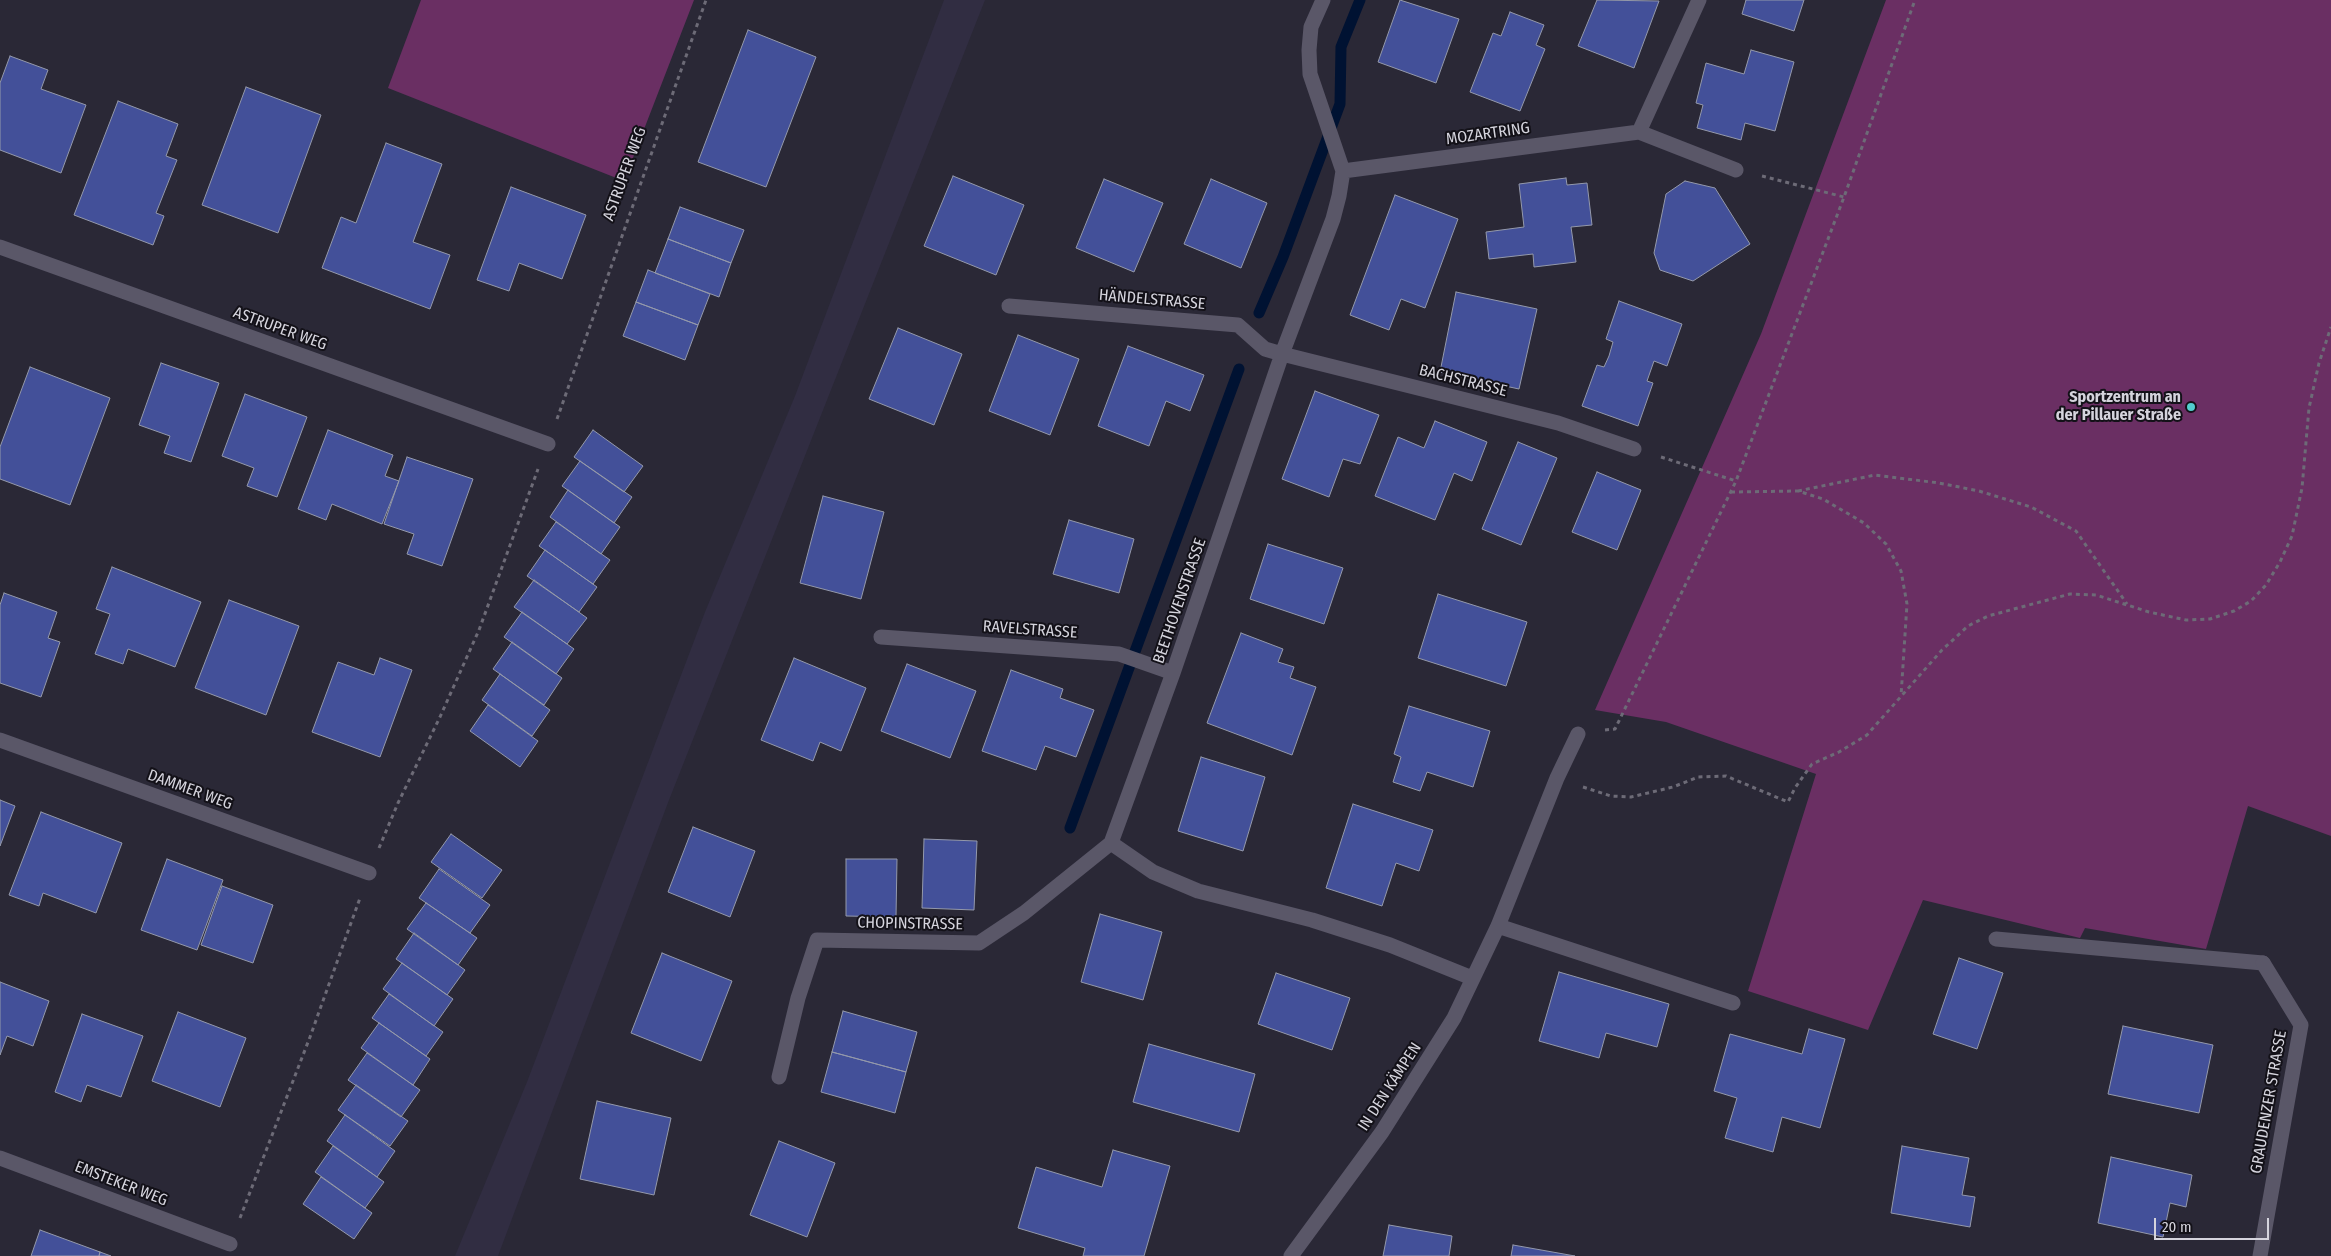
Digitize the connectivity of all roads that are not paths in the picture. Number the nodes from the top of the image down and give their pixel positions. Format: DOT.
graph roads {
  1 [pos="1323,0"];
  2 [pos="1699,0"];
  3 [pos="1638,132"];
  4 [pos="1736,170"];
  5 [pos="1342,171"];
  6 [pos="0,247"];
  7 [pos="1010,306"];
  8 [pos="1282,354"];
  9 [pos="548,444"];
  10 [pos="1634,449"];
  11 [pos="881,637"];
  12 [pos="1173,673"];
  13 [pos="1578,734"];
  14 [pos="0,740"];
  15 [pos="1111,843"];
  16 [pos="369,873"];
  17 [pos="1498,926"];
  18 [pos="1996,939"];
  19 [pos="1472,978"];
  20 [pos="1733,1003"];
  21 [pos="779,1077"];
  22 [pos="0,1158"];
  23 [pos="230,1244"];
  24 [pos="1291,1256"];
  25 [pos="2260,1256"];
  1 -- 5 [label="street, BEETHOVENSTRASSE"];
  2 -- 3 [label="street"];
  3 -- 4 [label="street, MOZARTRING"];
  3 -- 5 [label="street, MOZARTRING"];
  5 -- 8 [label="street, BEETHOVENSTRASSE"];
  6 -- 9 [label="street, ASTRUPER WEG"];
  7 -- 8 [label="street, HÄNDELSTRASSE"];
  8 -- 10 [label="street, BACHSTRASSE"];
  8 -- 12 [label="street, BEETHOVENSTRASSE"];
  11 -- 12 [label="street, RAVELSTRASSE"];
  12 -- 15 [label="street, BEETHOVENSTRASSE"];
  13 -- 17 [label="street, IN DEN KÄMPEN"];
  14 -- 16 [label="street, DAMMER WEG"];
  15 -- 19 [label="street"];
  15 -- 21 [label="street, CHOPINSTRASSE"];
  17 -- 19 [label="street, IN DEN KÄMPEN"];
  17 -- 20 [label="street"];
  18 -- 25 [label="street, GRAUDENZER STRASSE"];
  19 -- 24 [label="street, IN DEN KÄMPEN"];
  22 -- 23 [label="street, EMSTEKER WEG"];
}
